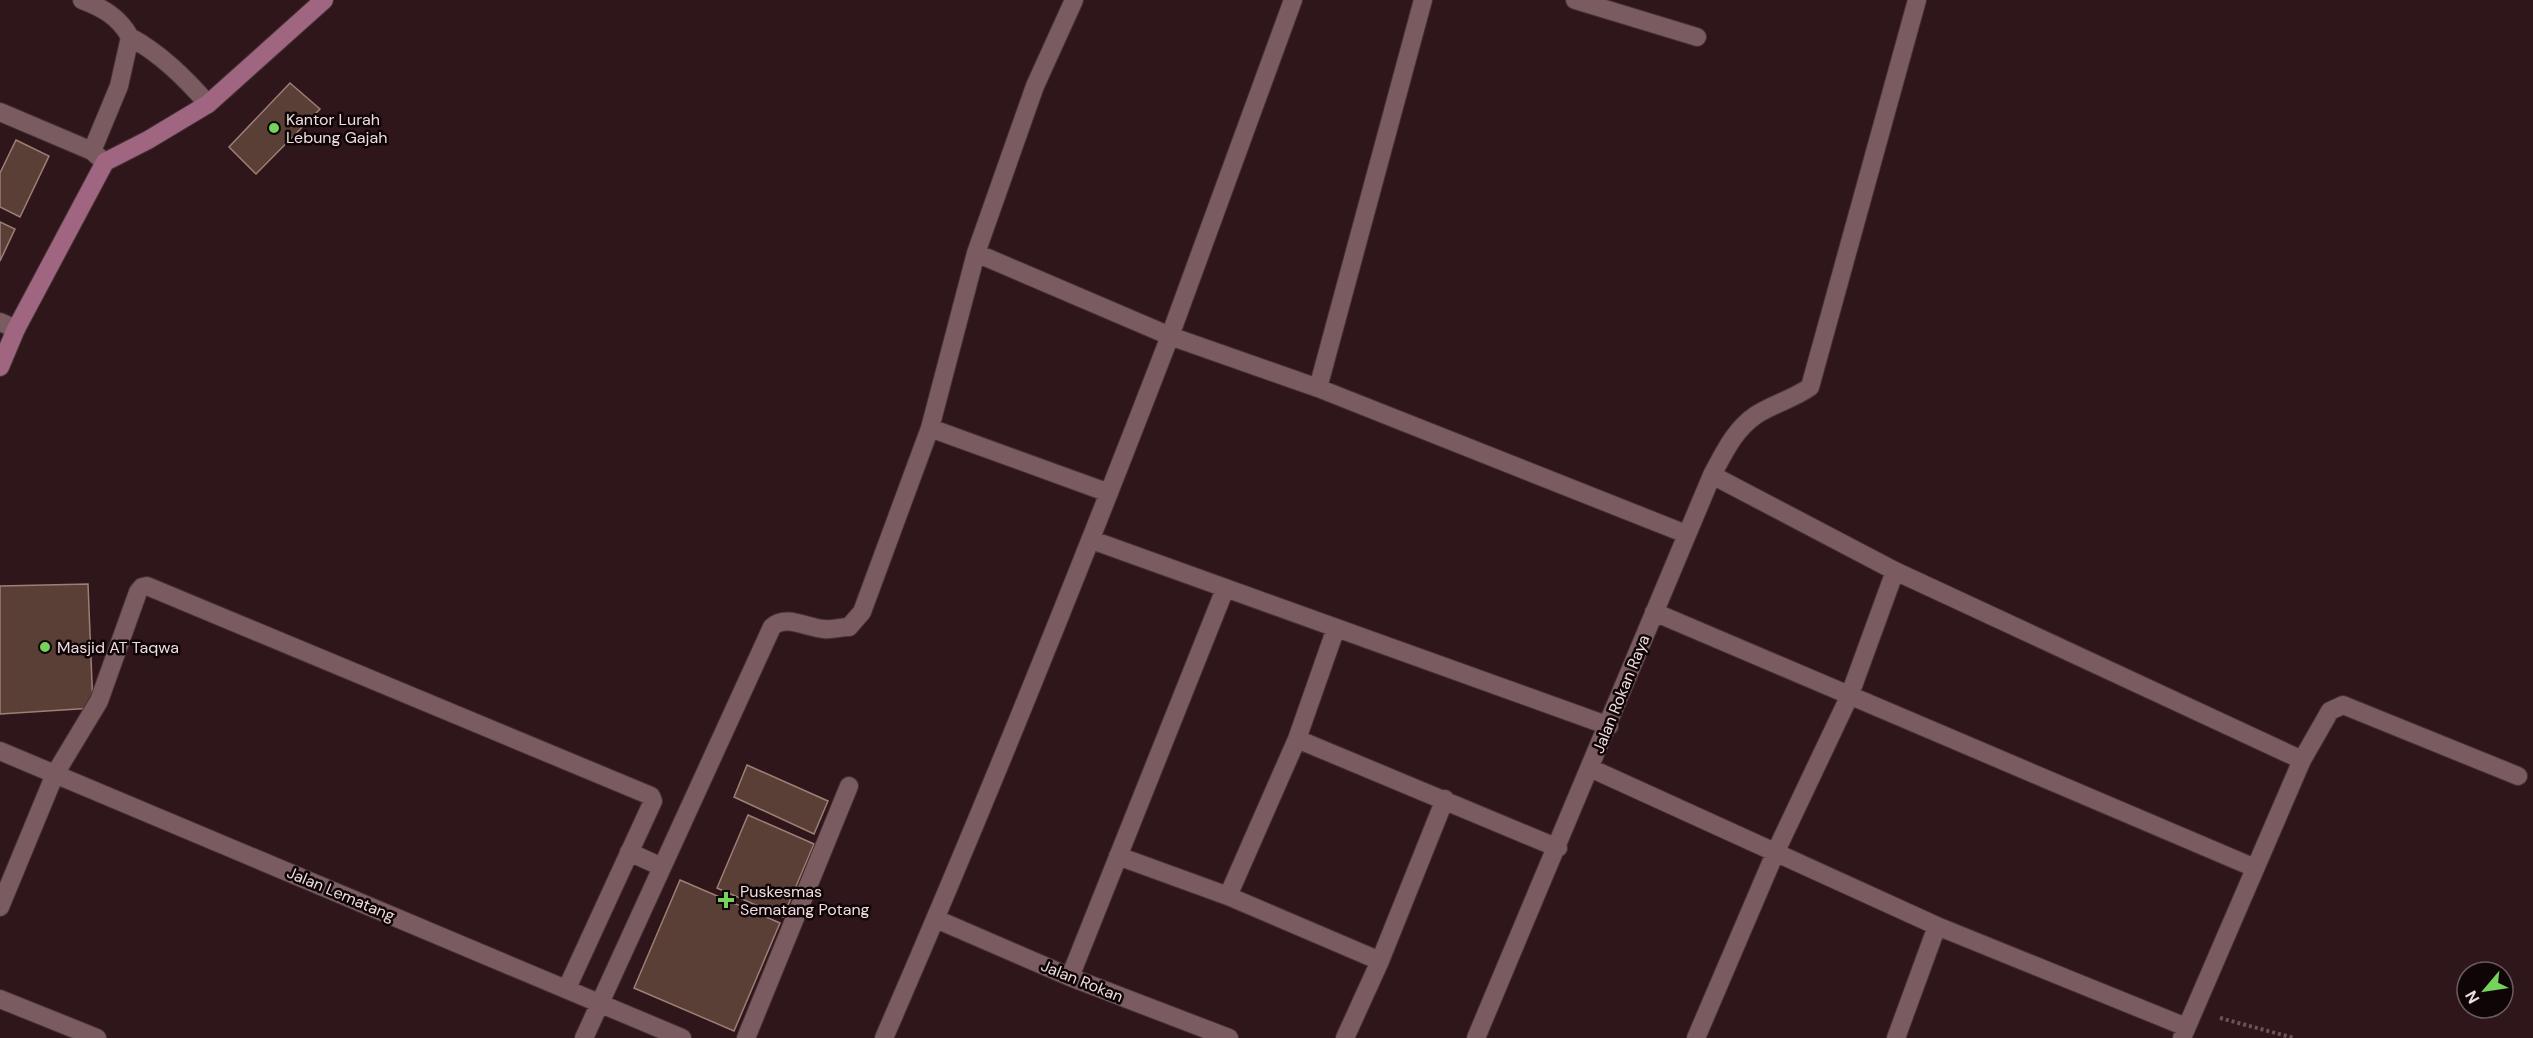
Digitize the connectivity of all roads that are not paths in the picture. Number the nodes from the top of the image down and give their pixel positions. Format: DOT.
graph roads {
  1 [pos="82,0"];
  2 [pos="324,0"];
  3 [pos="1074,0"];
  4 [pos="1293,0"];
  5 [pos="1423,0"];
  6 [pos="1575,0"];
  7 [pos="1917,0"];
  8 [pos="130,37"];
  9 [pos="1697,37"];
  10 [pos="208,104"];
  11 [pos="0,112"];
  12 [pos="98,156"];
  13 [pos="976,253"];
  14 [pos="8,326"];
  15 [pos="1170,336"];
  16 [pos="0,367"];
  17 [pos="1318,388"];
  18 [pos="930,428"];
  19 [pos="1712,475"];
  20 [pos="1109,494"];
  21 [pos="1686,534"];
  22 [pos="1092,540"];
  23 [pos="1894,571"];
  24 [pos="1225,589"];
  25 [pos="1654,612"];
  26 [pos="1336,628"];
  27 [pos="1849,697"];
  28 [pos="1609,726"];
  29 [pos="1297,739"];
  30 [pos="0,750"];
  31 [pos="2302,760"];
  32 [pos="1590,768"];
  33 [pos="55,774"];
  34 [pos="2518,776"];
  35 [pos="849,786"];
  36 [pos="1444,799"];
  37 [pos="1558,848"];
  38 [pos="1776,851"];
  39 [pos="629,852"];
  40 [pos="1118,855"];
  41 [pos="662,867"];
  42 [pos="2255,868"];
  43 [pos="1228,896"];
  44 [pos="0,907"];
  45 [pos="936,920"];
  46 [pos="1937,926"];
  47 [pos="1380,961"];
  48 [pos="1070,977"];
  49 [pos="567,988"];
  50 [pos="0,999"];
  51 [pos="600,1002"];
  52 [pos="2187,1026"];
  53 [pos="97,1038"];
  54 [pos="584,1038"];
  55 [pos="682,1038"];
  56 [pos="746,1038"];
  57 [pos="884,1038"];
  58 [pos="1229,1038"];
  59 [pos="1345,1038"];
  60 [pos="1476,1038"];
  61 [pos="1696,1038"];
  62 [pos="1896,1038"];
  1 -- 8 [label="street"];
  2 -- 10 [label="street"];
  3 -- 13 [label="street"];
  4 -- 15 [label="street"];
  5 -- 17 [label="street"];
  6 -- 9 [label="street"];
  7 -- 19 [label="street, Jalan Rokan Raya"];
  8 -- 10 [label="street"];
  8 -- 12 [label="street"];
  10 -- 12 [label="street"];
  11 -- 12 [label="street"];
  12 -- 14 [label="street"];
  13 -- 15 [label="street"];
  13 -- 18 [label="street"];
  14 -- 16 [label="street"];
  15 -- 17 [label="street"];
  15 -- 20 [label="street"];
  17 -- 21 [label="street"];
  18 -- 20 [label="street"];
  18 -- 41 [label="street"];
  19 -- 21 [label="street, Jalan Rokan Raya"];
  19 -- 23 [label="street"];
  20 -- 22 [label="street"];
  21 -- 25 [label="street, Jalan Rokan Raya"];
  22 -- 24 [label="street"];
  22 -- 45 [label="street"];
  23 -- 27 [label="street"];
  23 -- 31 [label="street"];
  24 -- 26 [label="street"];
  24 -- 40 [label="street"];
  25 -- 27 [label="street"];
  25 -- 28 [label="street, Jalan Rokan Raya"];
  26 -- 28 [label="street"];
  26 -- 29 [label="street"];
  27 -- 38 [label="street"];
  27 -- 42 [label="street"];
  28 -- 32 [label="street, Jalan Rokan Raya"];
  29 -- 36 [label="street"];
  29 -- 43 [label="street"];
  30 -- 33 [label="street, Jalan Lematang"];
  31 -- 34 [label="street"];
  31 -- 42 [label="street"];
  32 -- 37 [label="street, Jalan Rokan Raya"];
  32 -- 38 [label="street"];
  33 -- 39 [label="street"];
  33 -- 44 [label="street"];
  33 -- 49 [label="street, Jalan Lematang"];
  35 -- 56 [label="street"];
  36 -- 37 [label="street"];
  36 -- 47 [label="street"];
  37 -- 60 [label="street, Jalan Rokan Raya"];
  38 -- 46 [label="street"];
  38 -- 61 [label="street"];
  39 -- 41 [label="street"];
  39 -- 49 [label="street"];
  40 -- 43 [label="street"];
  40 -- 48 [label="street"];
  41 -- 51 [label="street"];
  42 -- 52 [label="street"];
  43 -- 47 [label="street"];
  45 -- 48 [label="street, Jalan Rokan"];
  45 -- 57 [label="street"];
  46 -- 52 [label="street"];
  46 -- 62 [label="street"];
  47 -- 59 [label="street"];
  48 -- 58 [label="street, Jalan Rokan"];
  49 -- 51 [label="street, Jalan Lematang"];
  50 -- 53 [label="street"];
  51 -- 54 [label="street"];
  51 -- 55 [label="street, Jalan Lematang"];
}
